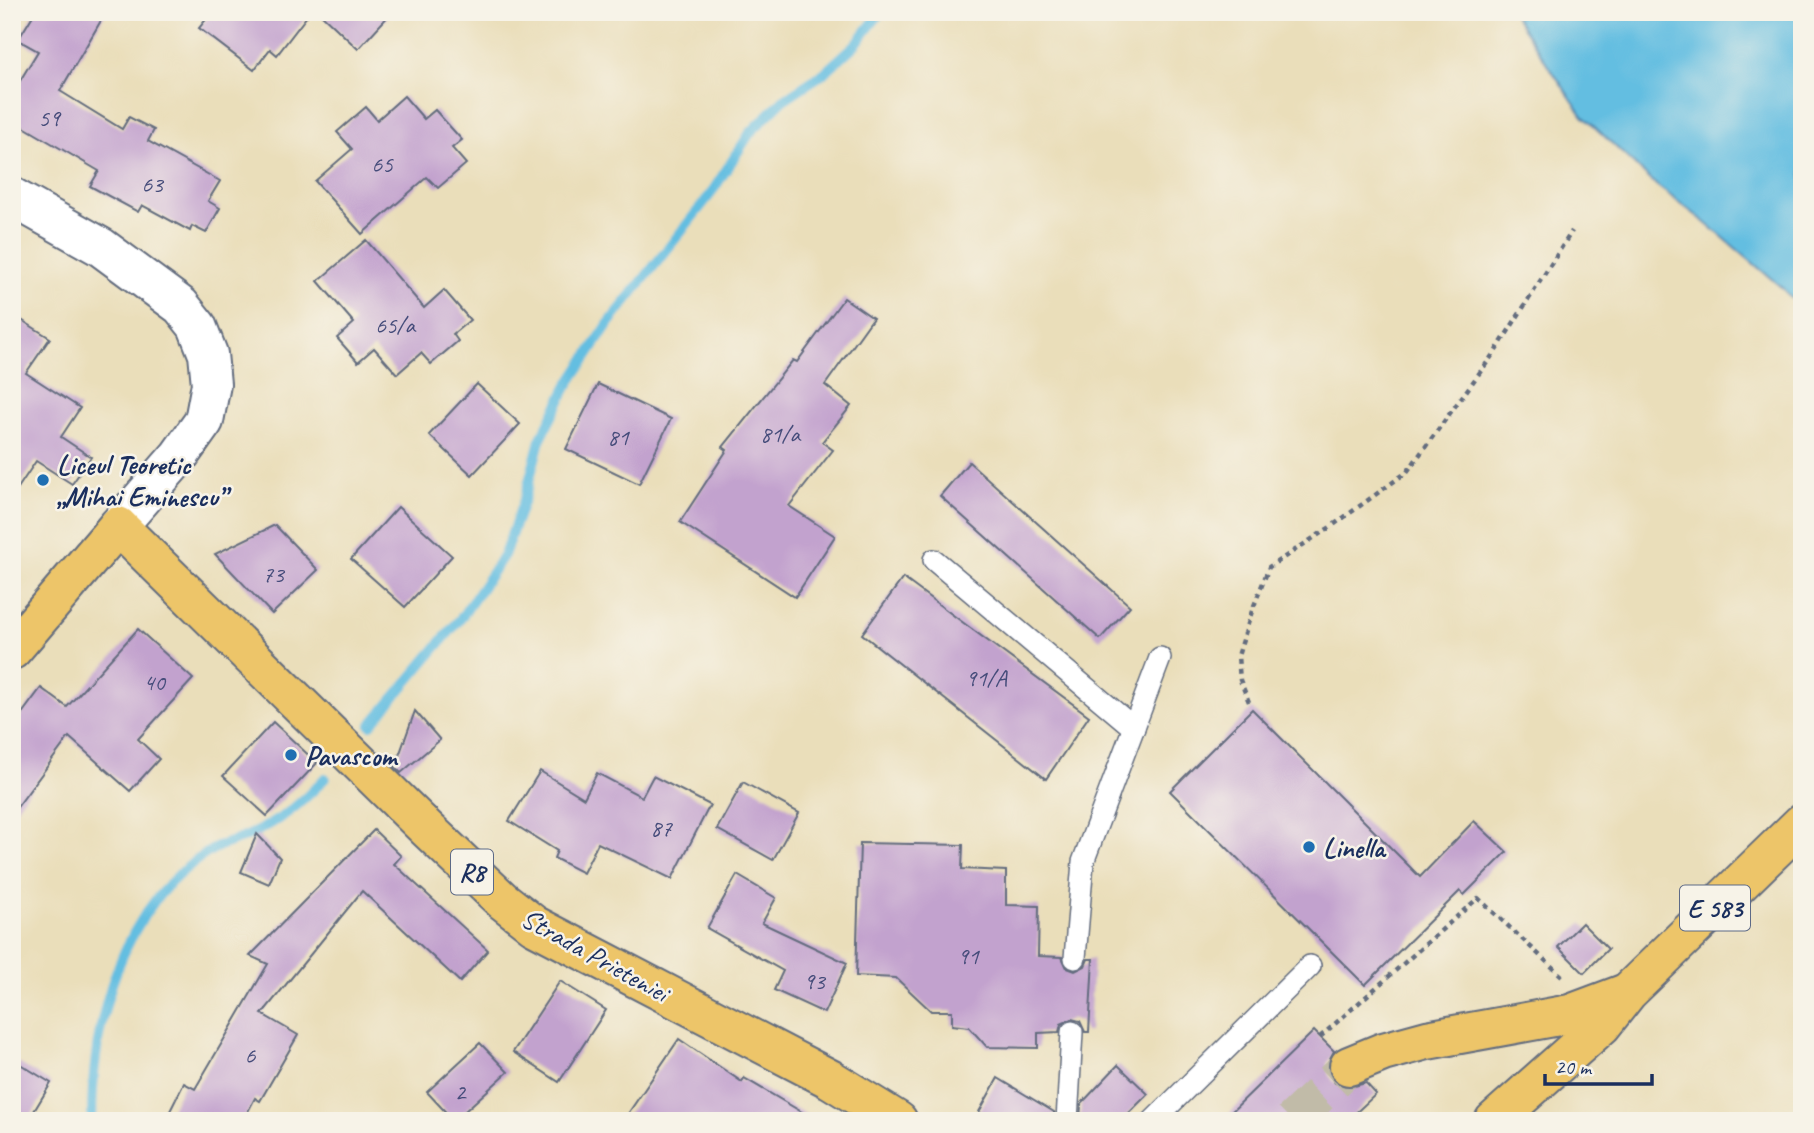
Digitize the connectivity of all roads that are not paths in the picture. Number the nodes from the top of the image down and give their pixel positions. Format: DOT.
graph roads {
  1 [pos="12,197"];
  2 [pos="118,526"];
  3 [pos="934,560"];
  4 [pos="12,650"];
  5 [pos="1160,658"];
  6 [pos="1133,727"];
  7 [pos="1802,823"];
  8 [pos="1075,958"];
  9 [pos="1310,966"];
  10 [pos="1628,992"];
  11 [pos="1072,1032"];
  12 [pos="1349,1066"];
  13 [pos="898,1121"];
  14 [pos="1068,1121"];
  15 [pos="1153,1121"];
  16 [pos="1494,1121"];
  1 -- 2 [label="street"];
  2 -- 4 [label="highway"];
  2 -- 13 [label="highway, Strada Prieteniei / R8"];
  3 -- 6 [label="lane"];
  5 -- 6 [label="lane"];
  6 -- 8 [label="lane"];
  7 -- 10 [label="highway, E 583"];
  9 -- 15 [label="lane"];
  10 -- 12 [label="highway, E 583"];
  10 -- 16 [label="highway, E 583"];
  11 -- 14 [label="lane"];
}
